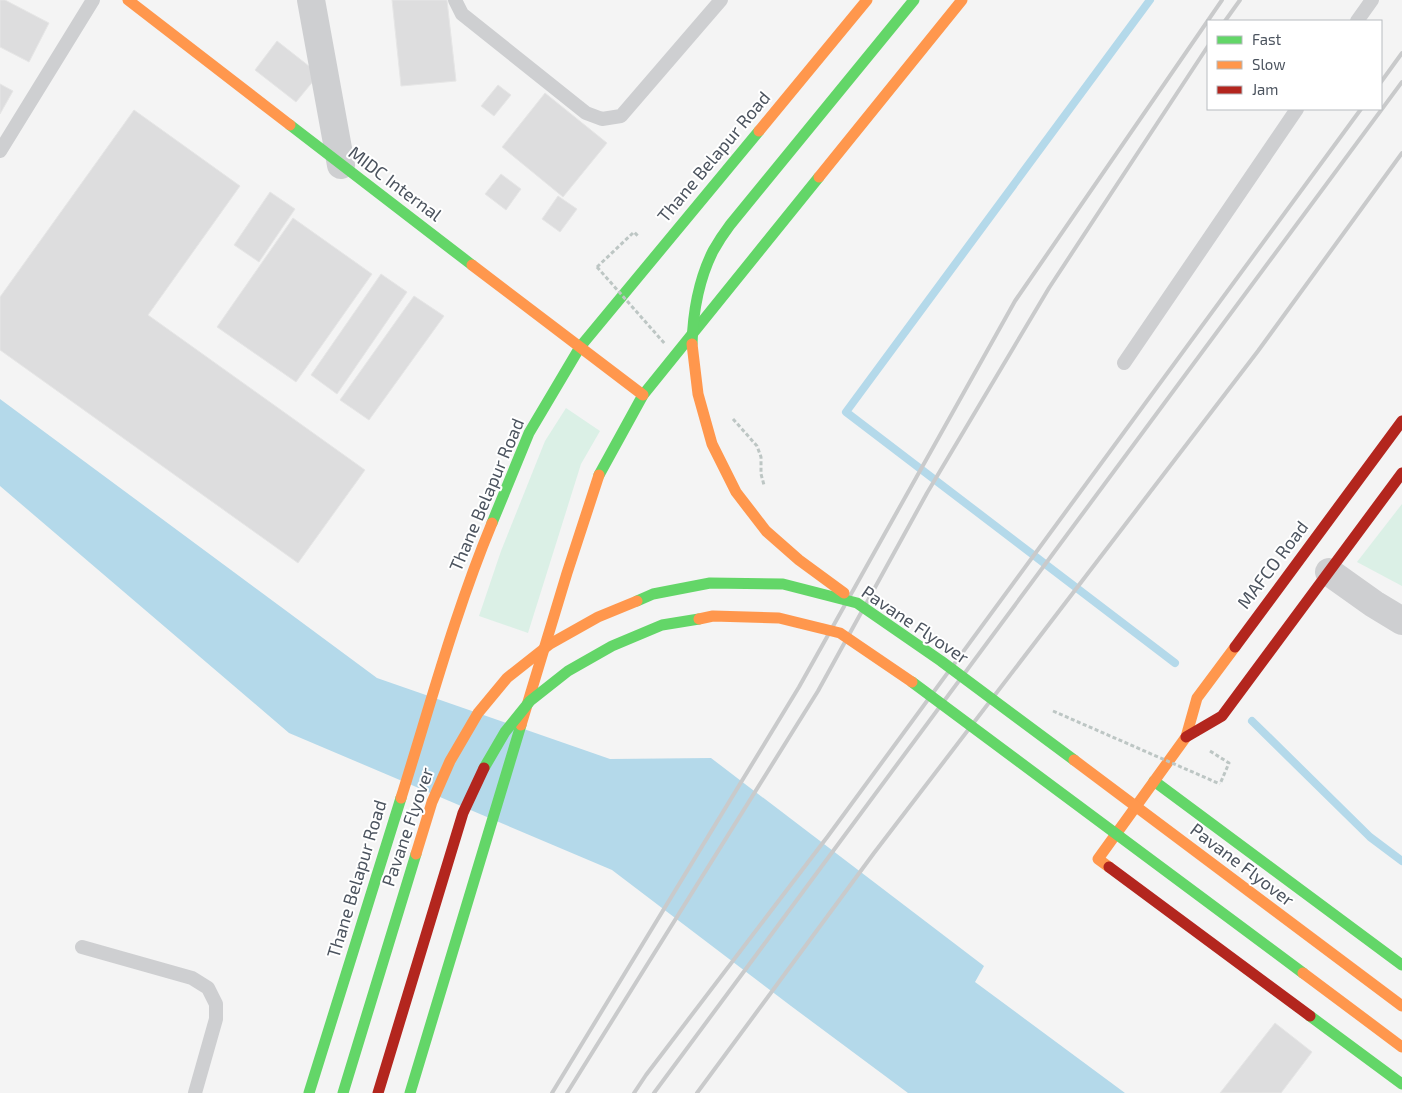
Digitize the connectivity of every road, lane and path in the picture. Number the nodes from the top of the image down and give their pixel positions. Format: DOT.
graph roads {
  1 [pos="93,0"];
  2 [pos="128,0"];
  3 [pos="311,0"];
  4 [pos="455,0"];
  5 [pos="721,0"];
  6 [pos="867,0"];
  7 [pos="914,0"];
  8 [pos="962,0"];
  9 [pos="1372,0"];
  10 [pos="1358,20"];
  11 [pos="1296,110"];
  12 [pos="0,151"];
  13 [pos="341,165"];
  14 [pos="634,232"];
  15 [pos="580,347"];
  16 [pos="669,348"];
  17 [pos="1124,363"];
  18 [pos="642,395"];
  19 [pos="732,419"];
  20 [pos="1402,421"];
  21 [pos="1402,473"];
  22 [pos="768,492"];
  23 [pos="1329,572"];
  24 [pos="857,603"];
  25 [pos="1402,621"];
  26 [pos="1046,707"];
  27 [pos="1186,737"];
  28 [pos="1229,763"];
  29 [pos="1154,781"];
  30 [pos="82,947"];
  31 [pos="1402,965"];
  32 [pos="1402,1006"];
  33 [pos="1402,1047"];
  34 [pos="1402,1084"];
  35 [pos="195,1093"];
  36 [pos="309,1093"];
  37 [pos="344,1093"];
  38 [pos="378,1093"];
  39 [pos="410,1093"];
  1 -- 12 [label="lane"];
  2 -- 13 [label="main road, MIDC Internal"];
  3 -- 13 [label="street"];
  4 -- 5 [label="lane"];
  6 -- 15 [label="main road, Thane Belapur Road"];
  7 -- 24 [label="main road, bridge"];
  8 -- 18 [label="main road"];
  9 -- 10 [label="lane"];
  11 -- 17 [label="lane"];
  13 -- 15 [label="main road, MIDC Internal"];
  14 -- 16 [label="path, bridge"];
  15 -- 18 [label="main road, MIDC Internal"];
  15 -- 36 [label="main road, Thane Belapur Road"];
  18 -- 39 [label="main road"];
  19 -- 22 [label="path, bridge"];
  20 -- 27 [label="main road, MAFCO Road"];
  21 -- 23 [label="main road, MAFCO Road"];
  23 -- 25 [label="street"];
  23 -- 27 [label="main road, MAFCO Road"];
  24 -- 32 [label="main road, Pavane Flyover, bridge"];
  24 -- 37 [label="main road, Pavane Flyover, bridge"];
  26 -- 28 [label="path, bridge"];
  27 -- 29 [label="main road, MAFCO Road"];
  29 -- 31 [label="main road"];
  29 -- 34 [label="main road, MAFCO Road"];
  30 -- 35 [label="lane"];
  33 -- 38 [label="main road, bridge"];
}
